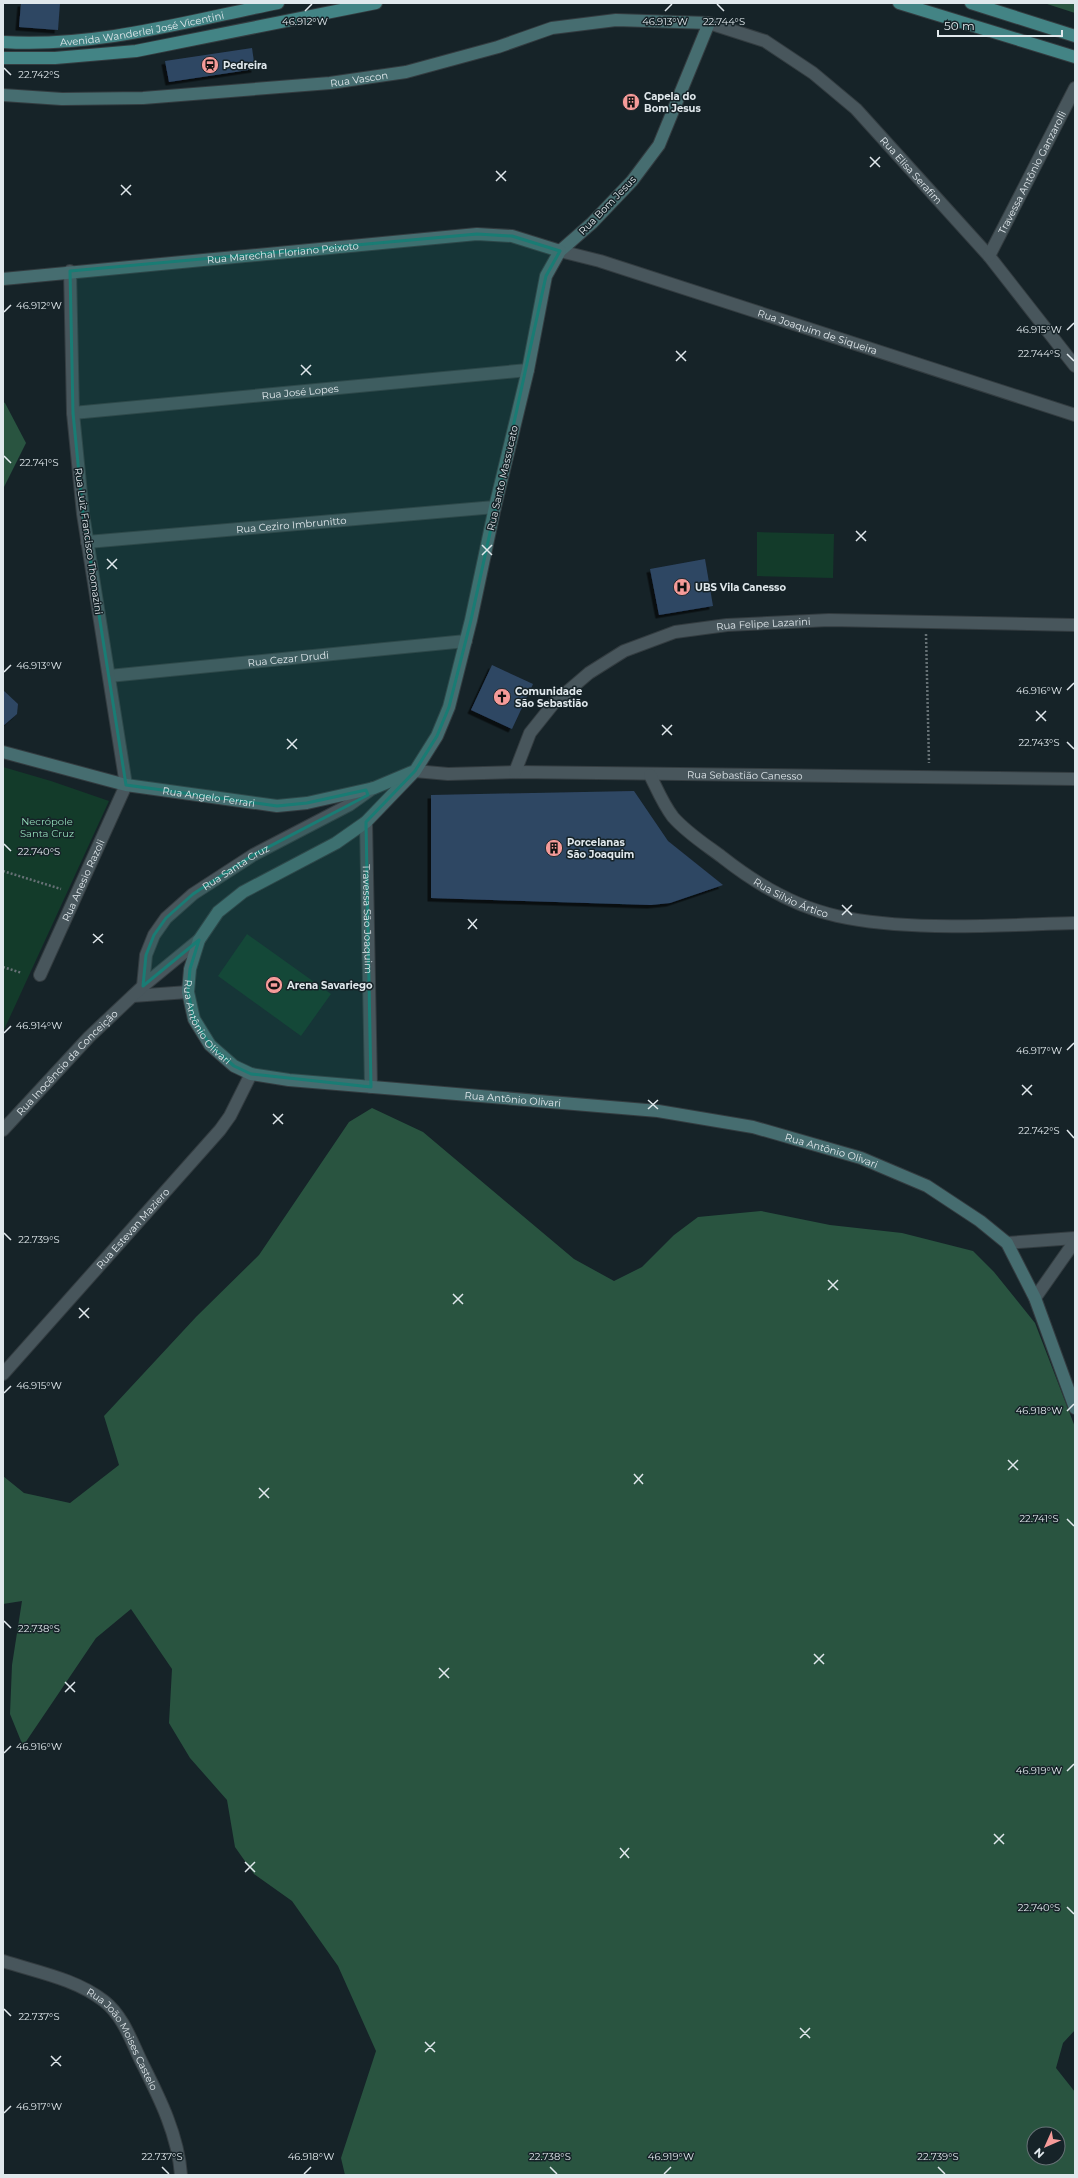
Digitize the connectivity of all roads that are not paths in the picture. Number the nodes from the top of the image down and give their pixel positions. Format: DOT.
graph roads {
  1 [pos="278,3"];
  2 [pos="376,3"];
  3 [pos="900,3"];
  4 [pos="971,3"];
  5 [pos="709,23"];
  6 [pos="1075,36"];
  7 [pos="3,42"];
  8 [pos="1075,57"];
  9 [pos="3,58"];
  10 [pos="1075,88"];
  11 [pos="3,95"];
  12 [pos="560,251"];
  13 [pos="989,256"];
  14 [pos="70,271"];
  15 [pos="3,279"];
  16 [pos="1075,366"];
  17 [pos="528,370"];
  18 [pos="73,413"];
  19 [pos="1075,415"];
  20 [pos="495,507"];
  21 [pos="87,542"];
  22 [pos="1075,625"];
  23 [pos="466,641"];
  24 [pos="109,676"];
  25 [pos="3,752"];
  26 [pos="415,771"];
  27 [pos="515,772"];
  28 [pos="650,775"];
  29 [pos="1075,780"];
  30 [pos="126,785"];
  31 [pos="374,788"];
  32 [pos="366,822"];
  33 [pos="1075,923"];
  34 [pos="198,940"];
  35 [pos="40,975"];
  36 [pos="143,986"];
  37 [pos="188,992"];
  38 [pos="133,996"];
  39 [pos="251,1074"];
  40 [pos="371,1087"];
  41 [pos="3,1130"];
  42 [pos="1075,1238"];
  43 [pos="1075,1242"];
  44 [pos="1007,1243"];
  45 [pos="1035,1298"];
  46 [pos="3,1374"];
  47 [pos="1075,1408"];
  48 [pos="3,1960"];
  49 [pos="181,2175"];
  1 -- 7 [label="main road, Avenida Wanderlei José Vicentini"];
  2 -- 9 [label="main road, Avenida Wanderlei José Vicentini"];
  3 -- 8 [label="main road"];
  4 -- 6 [label="main road"];
  5 -- 11 [label="street, Rua Vascon"];
  5 -- 12 [label="street, Rua Bom Jesus"];
  5 -- 13 [label="street, Rua Elisa Serafim"];
  10 -- 13 [label="street, Travessa Antônio Ganzarolli"];
  12 -- 14 [label="street, Rua Marechal Floriano Peixoto"];
  12 -- 17 [label="street, Rua Santo Massucato"];
  12 -- 19 [label="street, Rua Joaquim de Siqueira"];
  13 -- 16 [label="street, Rua Elisa Serafim"];
  14 -- 15 [label="street, Rua Marechal Floriano Peixoto"];
  14 -- 18 [label="street, Rua Luiz Francisco Thomazini"];
  17 -- 18 [label="street, Rua José Lopes"];
  17 -- 20 [label="street, Rua Santo Massucato"];
  18 -- 21 [label="street, Rua Luiz Francisco Thomazini"];
  20 -- 21 [label="street, Rua Ceziro Imbrunitto"];
  20 -- 23 [label="street, Rua Santo Massucato"];
  21 -- 24 [label="street, Rua Luiz Francisco Thomazini"];
  22 -- 27 [label="street, Rua Felipe Lazarini"];
  23 -- 24 [label="street, Rua Cezar Drudi"];
  23 -- 26 [label="street, Rua Santo Massucato"];
  24 -- 30 [label="street, Rua Luiz Francisco Thomazini"];
  25 -- 30 [label="street, Rua Angelo Ferrari"];
  26 -- 27 [label="street, Rua Sebastião Canesso"];
  26 -- 31 [label="street, Rua Angelo Ferrari"];
  26 -- 32 [label="street, Rua Antônio Olivari"];
  27 -- 28 [label="street, Rua Sebastião Canesso"];
  28 -- 29 [label="street, Rua Sebastião Canesso"];
  28 -- 33 [label="street, Rua Silvio Ártico"];
  30 -- 31 [label="street, Rua Angelo Ferrari"];
  30 -- 35 [label="street, Rua Anesio Razoli"];
  31 -- 36 [label="street, Rua Santa Cruz"];
  32 -- 34 [label="street, Rua Antônio Olivari"];
  32 -- 40 [label="street, Travessa São Joaquim"];
  34 -- 36 [label="street, Rua Inocêncio da Conceição"];
  34 -- 37 [label="street, Rua Antônio Olivari"];
  36 -- 38 [label="street, Rua Inocêncio da Conceição"];
  37 -- 38 [label="street"];
  37 -- 39 [label="street, Rua Antônio Olivari"];
  38 -- 41 [label="street, Rua Inocêncio da Conceição"];
  39 -- 40 [label="street, Rua Antônio Olivari"];
  39 -- 46 [label="street, Rua Estevan Maziero"];
  40 -- 44 [label="street, Rua Antônio Olivari"];
  42 -- 44 [label="street"];
  43 -- 45 [label="street"];
  44 -- 45 [label="street, Rua Antônio Olivari"];
  45 -- 47 [label="street, Rua Antônio Olivari"];
  48 -- 49 [label="street, Rua João Moises Castelo"];
}
